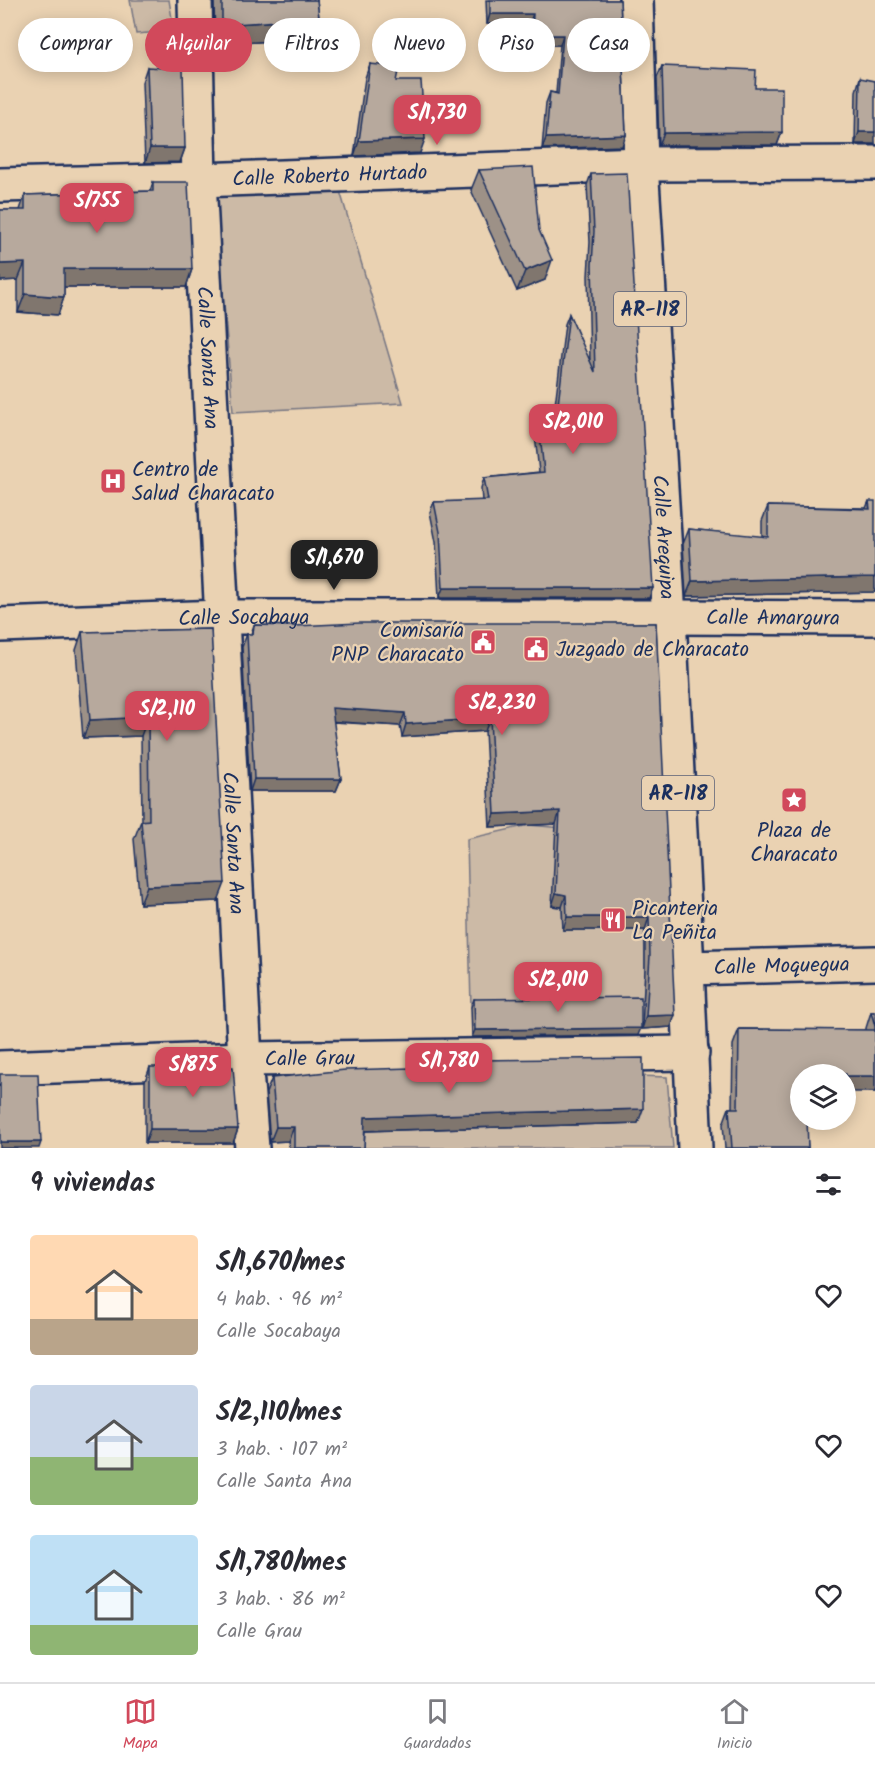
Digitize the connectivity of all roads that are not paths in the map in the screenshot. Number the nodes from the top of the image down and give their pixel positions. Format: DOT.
graph roads {
  1 [pos="195,0"];
  2 [pos="636,0"];
  3 [pos="875,163"];
  4 [pos="641,164"];
  5 [pos="199,180"];
  6 [pos="0,185"];
  7 [pos="221,617"];
  8 [pos="669,617"];
  9 [pos="875,618"];
  10 [pos="0,625"];
  11 [pos="875,963"];
  12 [pos="687,968"];
  13 [pos="692,1053"];
  14 [pos="245,1059"];
  15 [pos="0,1068"];
  16 [pos="252,1148"];
  17 [pos="695,1148"];
  1 -- 5 [label="street, Calle Santa Ana"];
  2 -- 4 [label="street, Calle Arequipa / AR-118"];
  3 -- 4 [label="street, Calle Roberto Hurtado"];
  4 -- 5 [label="street, Calle Roberto Hurtado"];
  4 -- 8 [label="street, Calle Arequipa / AR-118"];
  5 -- 6 [label="street, Calle Roberto Hurtado"];
  5 -- 7 [label="street, Calle Santa Ana"];
  7 -- 8 [label="street, Calle Socabaya"];
  7 -- 10 [label="street, Calle Socabaya"];
  7 -- 14 [label="street, Calle Santa Ana"];
  8 -- 9 [label="street, Calle Amargura"];
  8 -- 12 [label="street, Calle Arequipa / AR-118"];
  11 -- 12 [label="street, Calle Moquegua"];
  12 -- 13 [label="street, Calle Arequipa"];
  13 -- 14 [label="street, Calle Grau"];
  13 -- 17 [label="street, Calle Arequipa"];
  14 -- 15 [label="street, Calle Grau"];
  14 -- 16 [label="street, Calle Santa Ana"];
}
